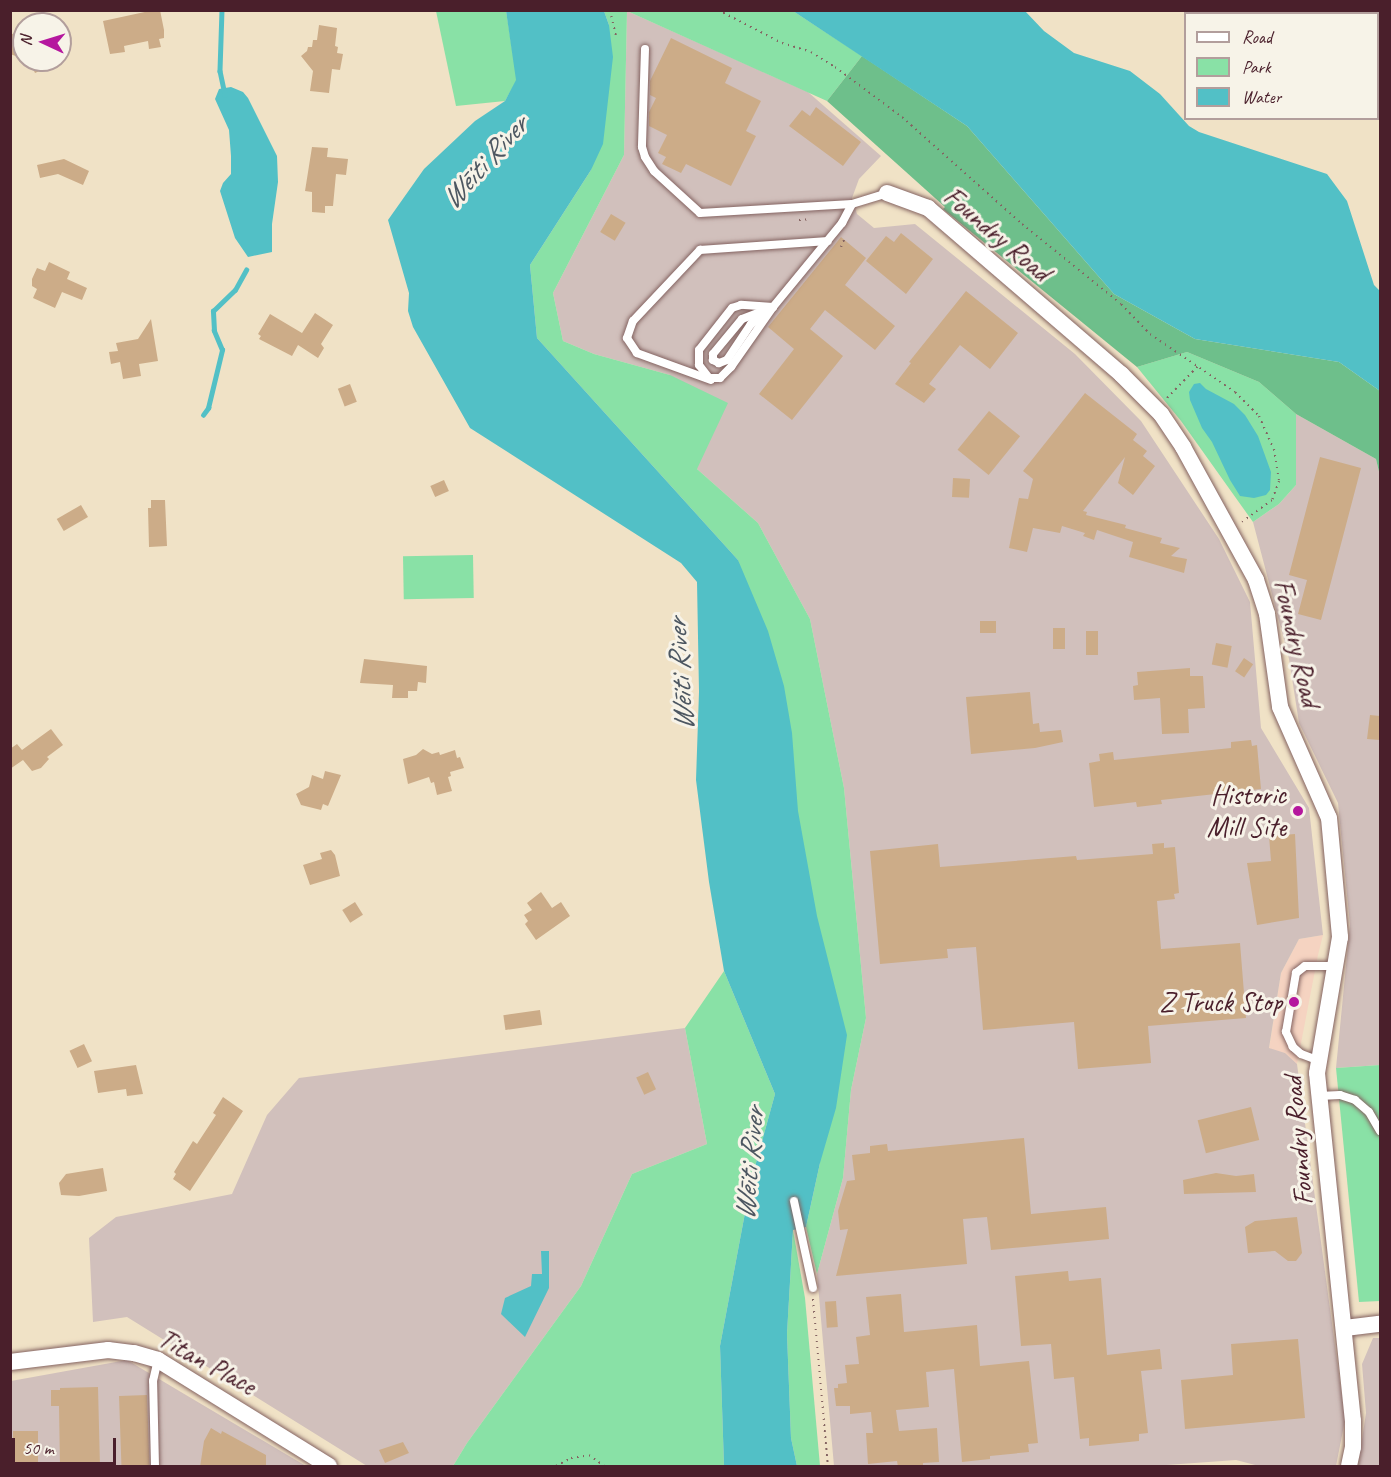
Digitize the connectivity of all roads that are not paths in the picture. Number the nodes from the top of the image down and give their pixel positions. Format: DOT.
graph roads {
  1 [pos="645,49"];
  2 [pos="887,193"];
  3 [pos="852,204"];
  4 [pos="828,241"];
  5 [pos="773,308"];
  6 [pos="711,380"];
  7 [pos="1336,966"];
  8 [pos="1317,1060"];
  9 [pos="1318,1096"];
  10 [pos="1380,1131"];
  11 [pos="794,1201"];
  12 [pos="813,1288"];
  13 [pos="1380,1324"];
  14 [pos="1345,1328"];
  15 [pos="158,1360"];
  16 [pos="10,1362"];
  17 [pos="155,1467"];
  18 [pos="329,1467"];
  19 [pos="1349,1467"];
  1 -- 3 [label="lane"];
  2 -- 3 [label="lane"];
  2 -- 7 [label="street, Foundry Road"];
  3 -- 4 [label="lane"];
  4 -- 5 [label="lane"];
  4 -- 6 [label="lane"];
  5 -- 5 [label="lane"];
  5 -- 6 [label="lane"];
  5 -- 6 [label="lane"];
  7 -- 8 [label="street, Foundry Road"];
  7 -- 8 [label="lane"];
  8 -- 9 [label="street, Foundry Road"];
  9 -- 10 [label="lane"];
  9 -- 14 [label="street, Foundry Road"];
  11 -- 12 [label="lane"];
  13 -- 14 [label="street"];
  14 -- 19 [label="street, Foundry Road"];
  15 -- 16 [label="street, Titan Place"];
  15 -- 17 [label="lane"];
  15 -- 18 [label="street, Titan Place"];
}
